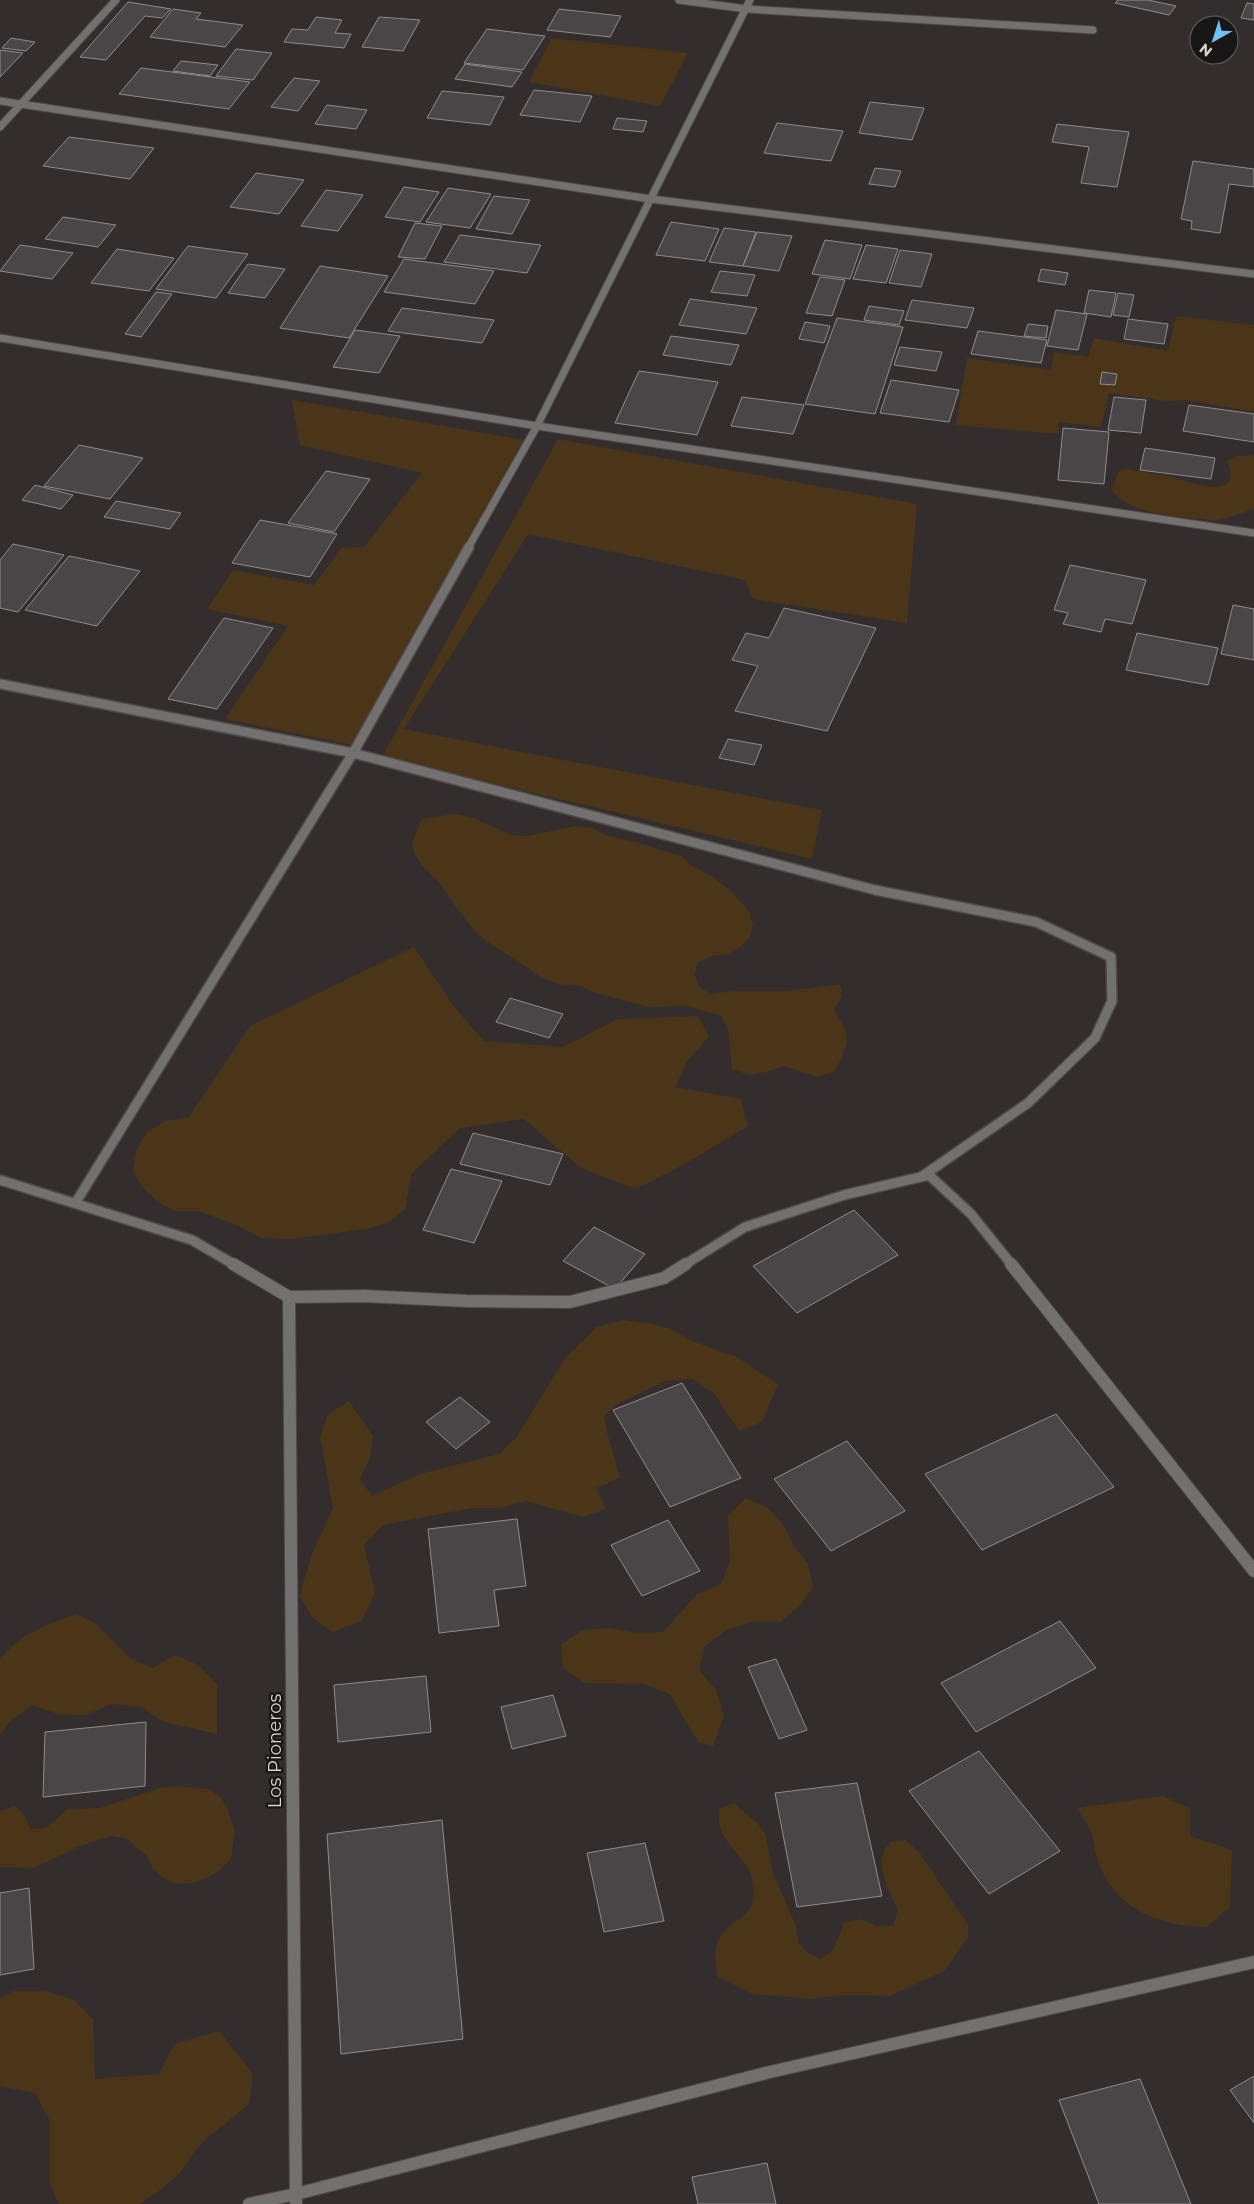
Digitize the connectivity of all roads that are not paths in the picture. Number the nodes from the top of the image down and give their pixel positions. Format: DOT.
graph roads {
  1 [pos="116,0"];
  2 [pos="679,0"];
  3 [pos="750,0"];
  4 [pos="747,9"];
  5 [pos="1093,30"];
  6 [pos="0,101"];
  7 [pos="22,104"];
  8 [pos="0,127"];
  9 [pos="651,199"];
  10 [pos="1254,274"];
  11 [pos="0,338"];
  12 [pos="537,426"];
  13 [pos="1254,533"];
  14 [pos="0,684"];
  15 [pos="353,753"];
  16 [pos="920,1178"];
  17 [pos="0,1180"];
  18 [pos="76,1202"];
  19 [pos="289,1297"];
  20 [pos="1254,1571"];
  21 [pos="1254,1962"];
  22 [pos="296,2199"];
  23 [pos="249,2204"];
  1 -- 7 [label="street"];
  2 -- 4 [label="street"];
  3 -- 4 [label="street"];
  4 -- 5 [label="street"];
  4 -- 9 [label="street"];
  6 -- 7 [label="street"];
  7 -- 8 [label="street"];
  7 -- 9 [label="street"];
  9 -- 10 [label="street"];
  9 -- 12 [label="street"];
  11 -- 12 [label="street"];
  12 -- 13 [label="street"];
  12 -- 15 [label="street"];
  14 -- 15 [label="street"];
  15 -- 16 [label="street"];
  15 -- 18 [label="street"];
  16 -- 19 [label="street"];
  16 -- 20 [label="street"];
  17 -- 18 [label="street"];
  18 -- 19 [label="street"];
  19 -- 22 [label="street, Los Pioneros"];
  21 -- 22 [label="street"];
  22 -- 23 [label="street"];
}
